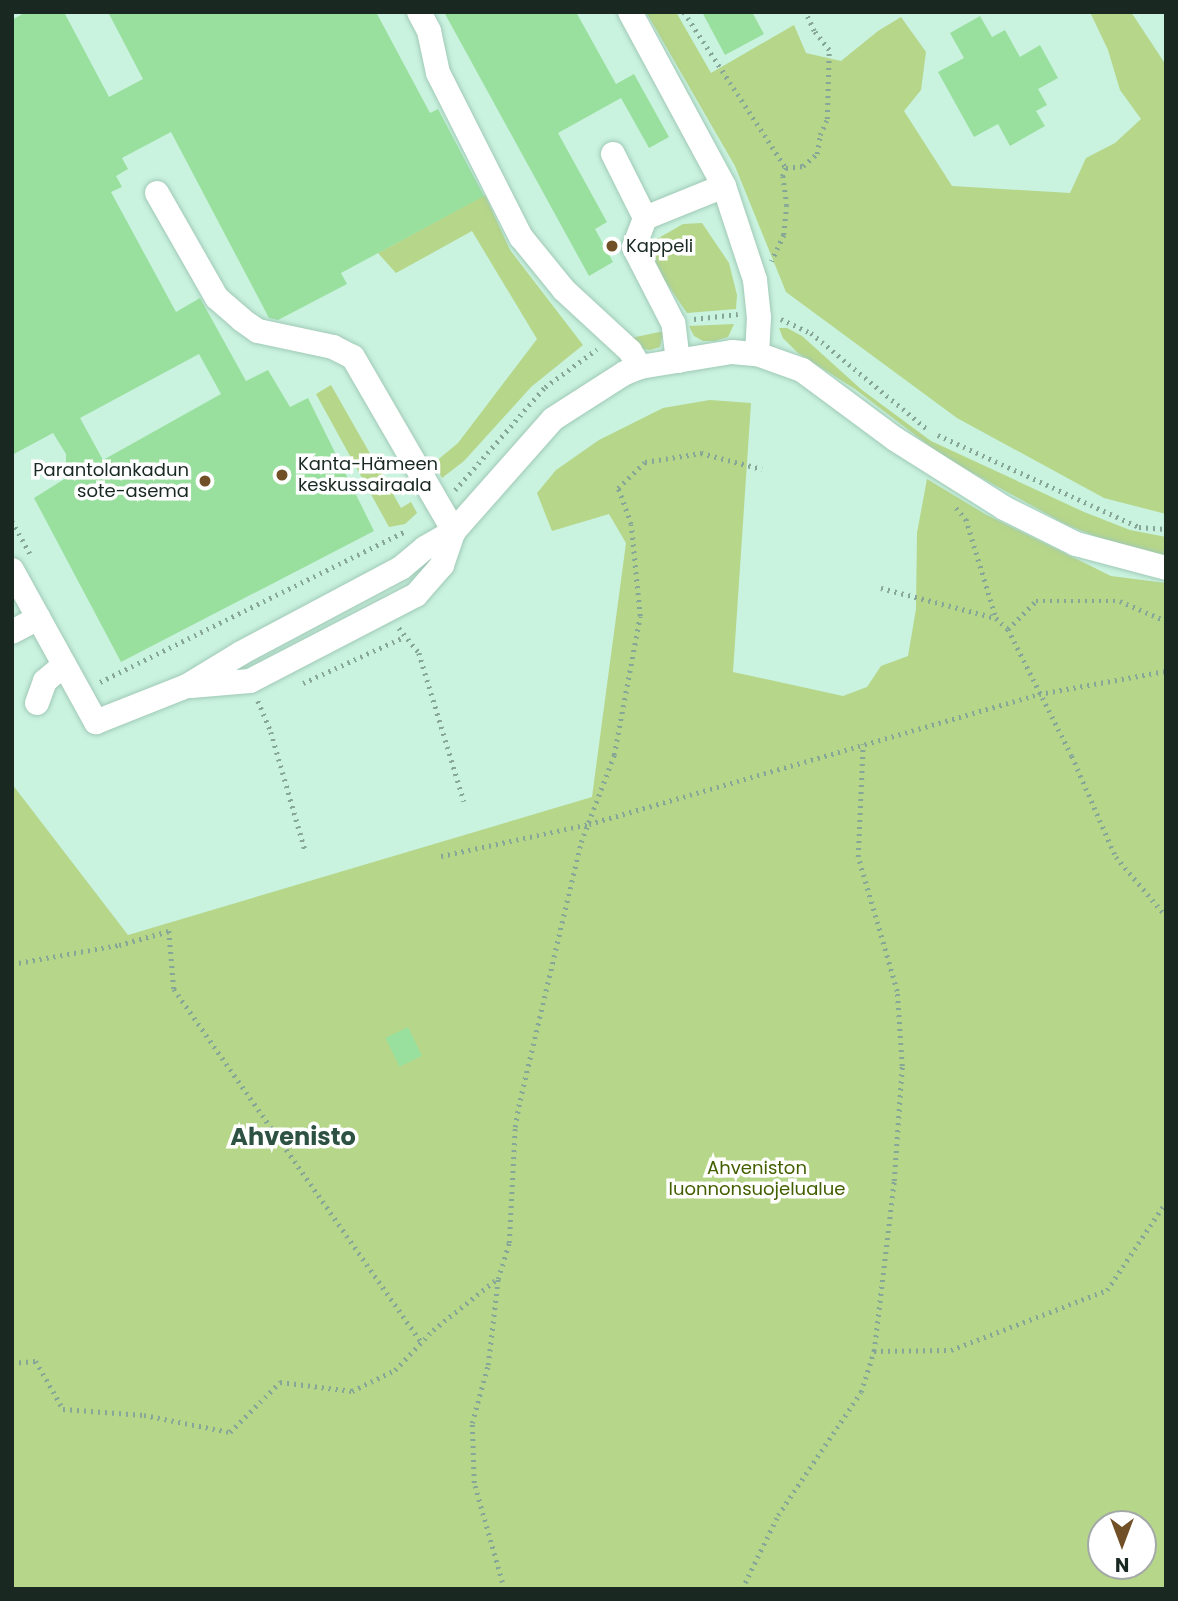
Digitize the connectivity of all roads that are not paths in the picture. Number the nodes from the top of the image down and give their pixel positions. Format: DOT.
graph roads {
  1 [pos="419,12"];
  2 [pos="630,12"];
  3 [pos="613,154"];
  4 [pos="724,186"];
  5 [pos="157,193"];
  6 [pos="645,218"];
  7 [pos="757,354"];
  8 [pos="678,360"];
  9 [pos="640,367"];
  10 [pos="454,531"];
  11 [pos="24,567"];
  12 [pos="1166,568"];
  13 [pos="38,618"];
  14 [pos="12,632"];
  15 [pos="64,664"];
  16 [pos="187,686"];
  17 [pos="37,703"];
  1 -- 9 [label="street"];
  2 -- 4 [label="street"];
  3 -- 6 [label="street"];
  4 -- 6 [label="street"];
  4 -- 7 [label="street"];
  5 -- 10 [label="street"];
  6 -- 8 [label="street"];
  7 -- 8 [label="street"];
  7 -- 12 [label="street"];
  8 -- 9 [label="street"];
  9 -- 10 [label="street"];
  10 -- 16 [label="street"];
  10 -- 16 [label="street"];
  11 -- 13 [label="street"];
  13 -- 14 [label="street"];
  13 -- 15 [label="street"];
  15 -- 16 [label="street"];
  15 -- 17 [label="street"];
}
